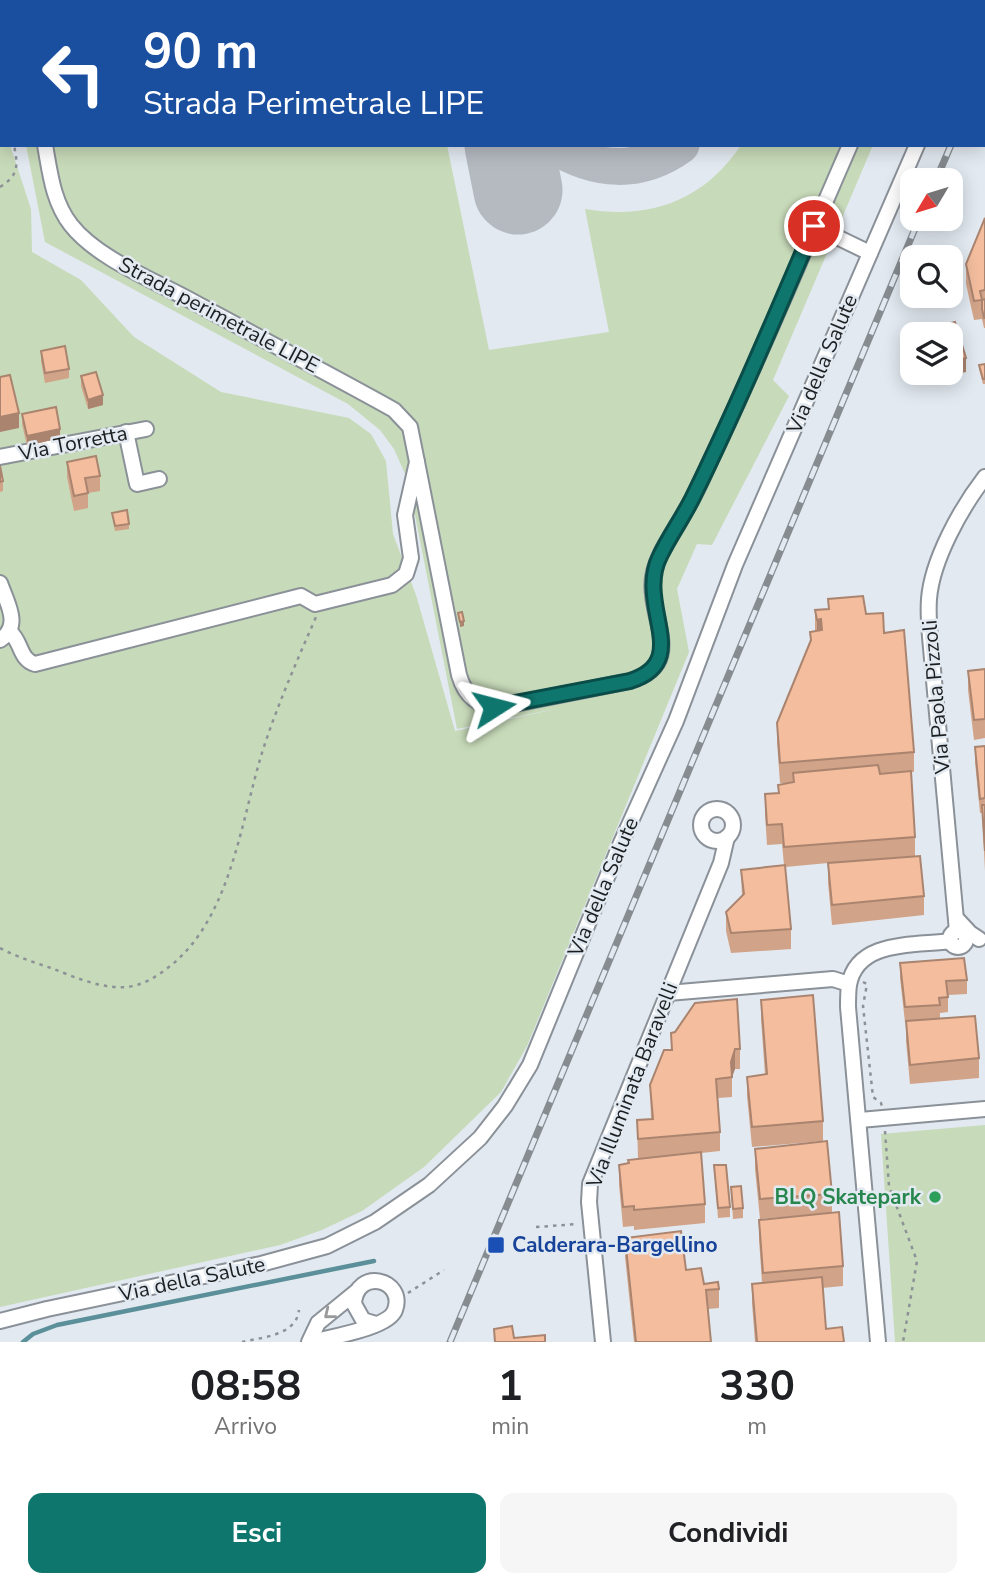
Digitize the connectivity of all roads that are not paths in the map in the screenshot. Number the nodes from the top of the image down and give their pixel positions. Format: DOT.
graph roads {
  1 [pos="45,147"];
  2 [pos="849,147"];
  3 [pos="916,147"];
  4 [pos="814,226"];
  5 [pos="870,253"];
  6 [pos="146,429"];
  7 [pos="126,432"];
  8 [pos="0,457"];
  9 [pos="417,462"];
  10 [pos="985,477"];
  11 [pos="159,479"];
  12 [pos="0,583"];
  13 [pos="5,636"];
  14 [pos="727,837"];
  15 [pos="966,934"];
  16 [pos="931,943"];
  17 [pos="852,978"];
  18 [pos="668,993"];
  19 [pos="985,1109"];
  20 [pos="860,1120"];
  21 [pos="356,1292"];
  22 [pos="355,1310"];
  23 [pos="0,1321"];
  24 [pos="376,1324"];
  25 [pos="342,1334"];
  26 [pos="310,1342"];
  27 [pos="603,1342"];
  28 [pos="878,1342"];
  1 -- 9 [label="street, Strada perimetrale LIPE"];
  2 -- 4 [label="street"];
  3 -- 5 [label="street, Via della Salute"];
  4 -- 5 [label="street"];
  4 -- 9 [label="street"];
  5 -- 23 [label="street, Via della Salute"];
  6 -- 7 [label="street, Via Torretta"];
  7 -- 8 [label="street, Via Torretta"];
  7 -- 11 [label="street"];
  9 -- 13 [label="street"];
  10 -- 15 [label="street, Via Paola Pizzoli"];
  12 -- 13 [label="street"];
  14 -- 18 [label="street, Via Illuminata Baravelli"];
  15 -- 16 [label="street"];
  15 -- 16 [label="street"];
  16 -- 17 [label="street"];
  17 -- 18 [label="street"];
  17 -- 20 [label="street"];
  18 -- 27 [label="street, Via Illuminata Baravelli"];
  19 -- 20 [label="street"];
  20 -- 28 [label="street"];
  21 -- 22 [label="street"];
  21 -- 24 [label="street"];
  21 -- 26 [label="street, one-way"];
  22 -- 24 [label="street"];
  22 -- 25 [label="street"];
  24 -- 25 [label="street"];
  25 -- 26 [label="street"];
}
